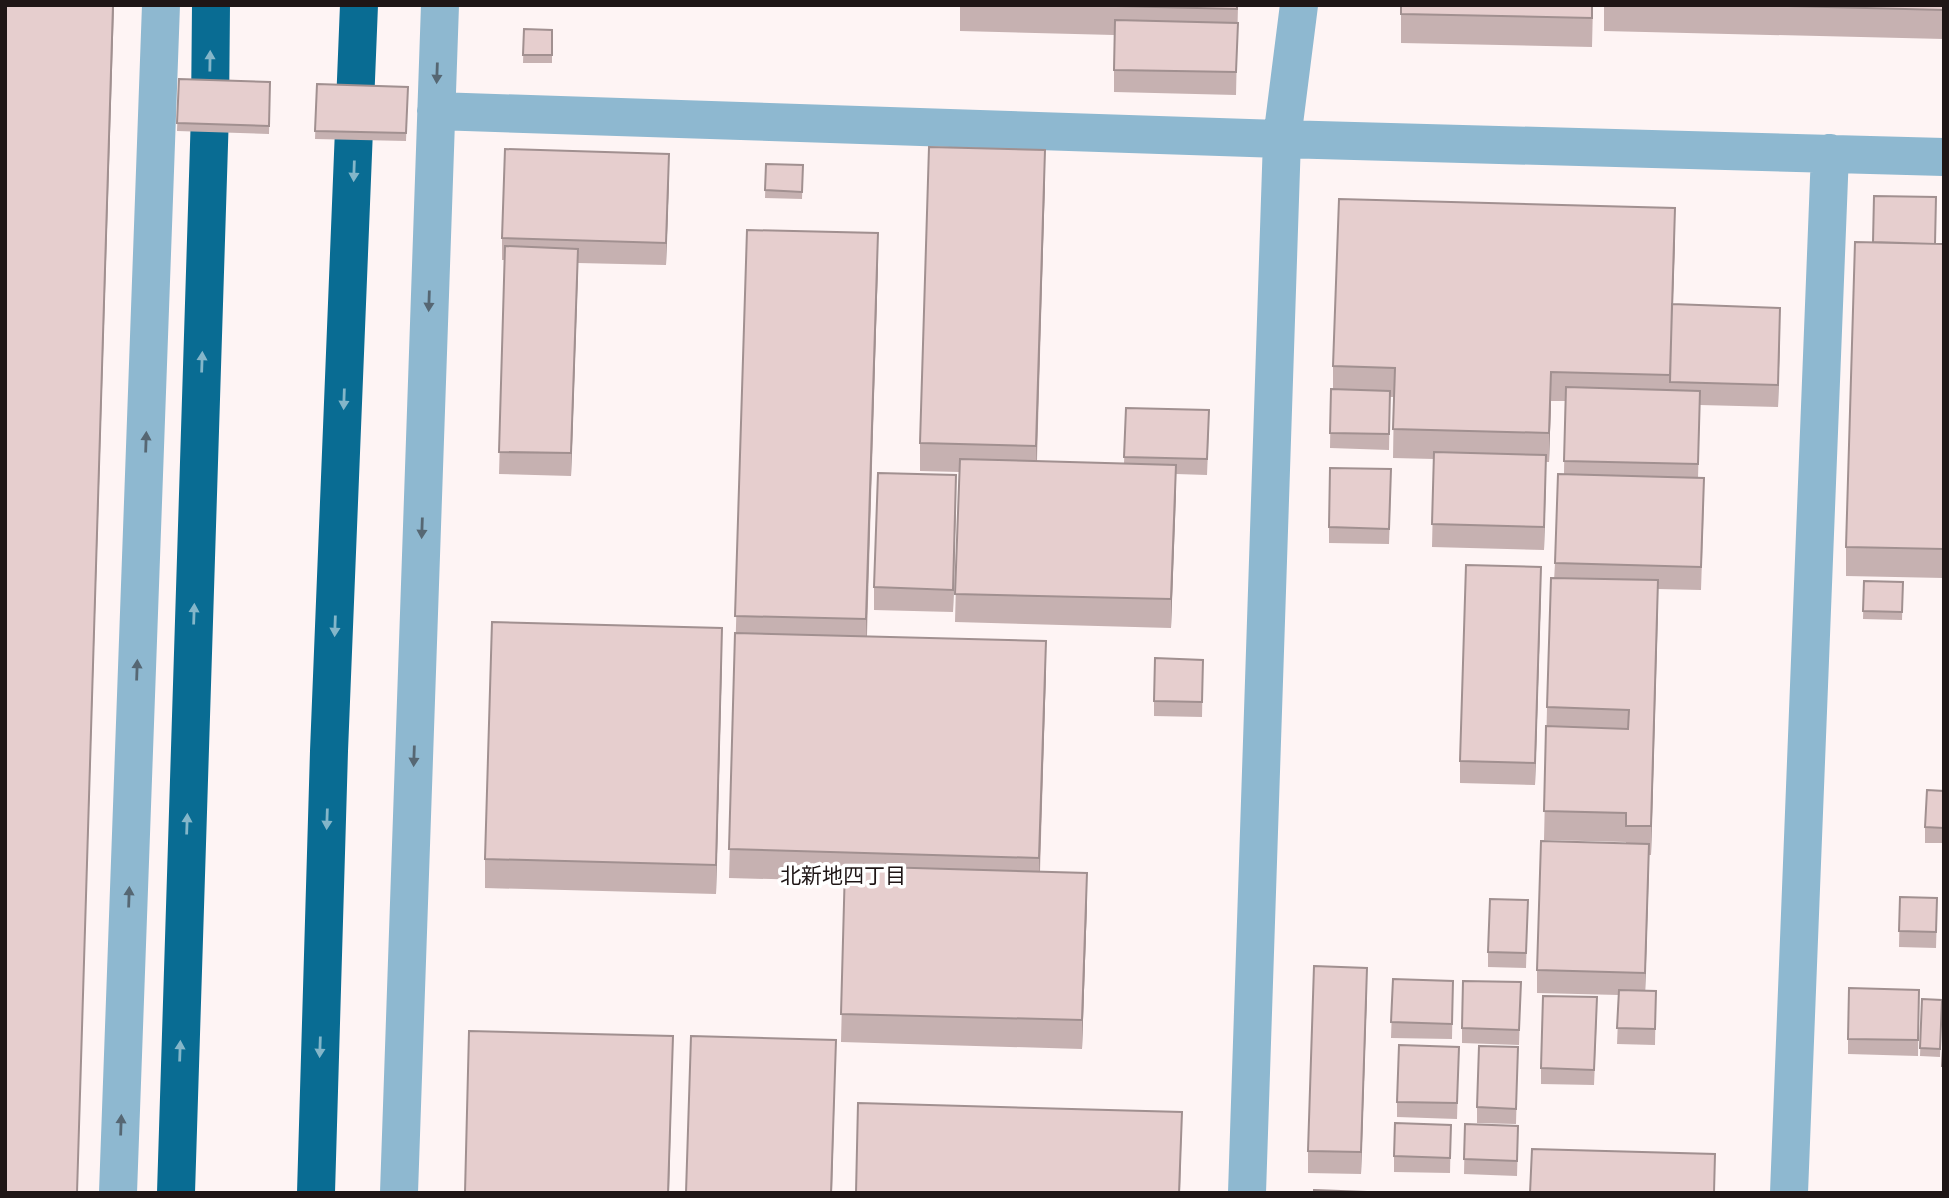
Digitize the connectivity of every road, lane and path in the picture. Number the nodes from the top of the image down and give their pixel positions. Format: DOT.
graph roads {
  1 [pos="161,5"];
  2 [pos="211,5"];
  3 [pos="359,5"];
  4 [pos="440,5"];
  5 [pos="1299,5"];
  6 [pos="436,111"];
  7 [pos="1282,139"];
  8 [pos="1830,153"];
  9 [pos="1944,156"];
  10 [pos="118,1193"];
  11 [pos="176,1193"];
  12 [pos="316,1193"];
  13 [pos="399,1193"];
  14 [pos="1247,1193"];
  15 [pos="1790,1193"];
  10 -- 1 [label="street, one-way"];
  11 -- 2 [label="highway, one-way"];
  3 -- 12 [label="highway, one-way"];
  4 -- 6 [label="street, one-way"];
  5 -- 7 [label="street"];
  6 -- 7 [label="street"];
  6 -- 13 [label="street, one-way"];
  7 -- 8 [label="street"];
  7 -- 14 [label="street"];
  8 -- 9 [label="street"];
  8 -- 15 [label="street"];
}
